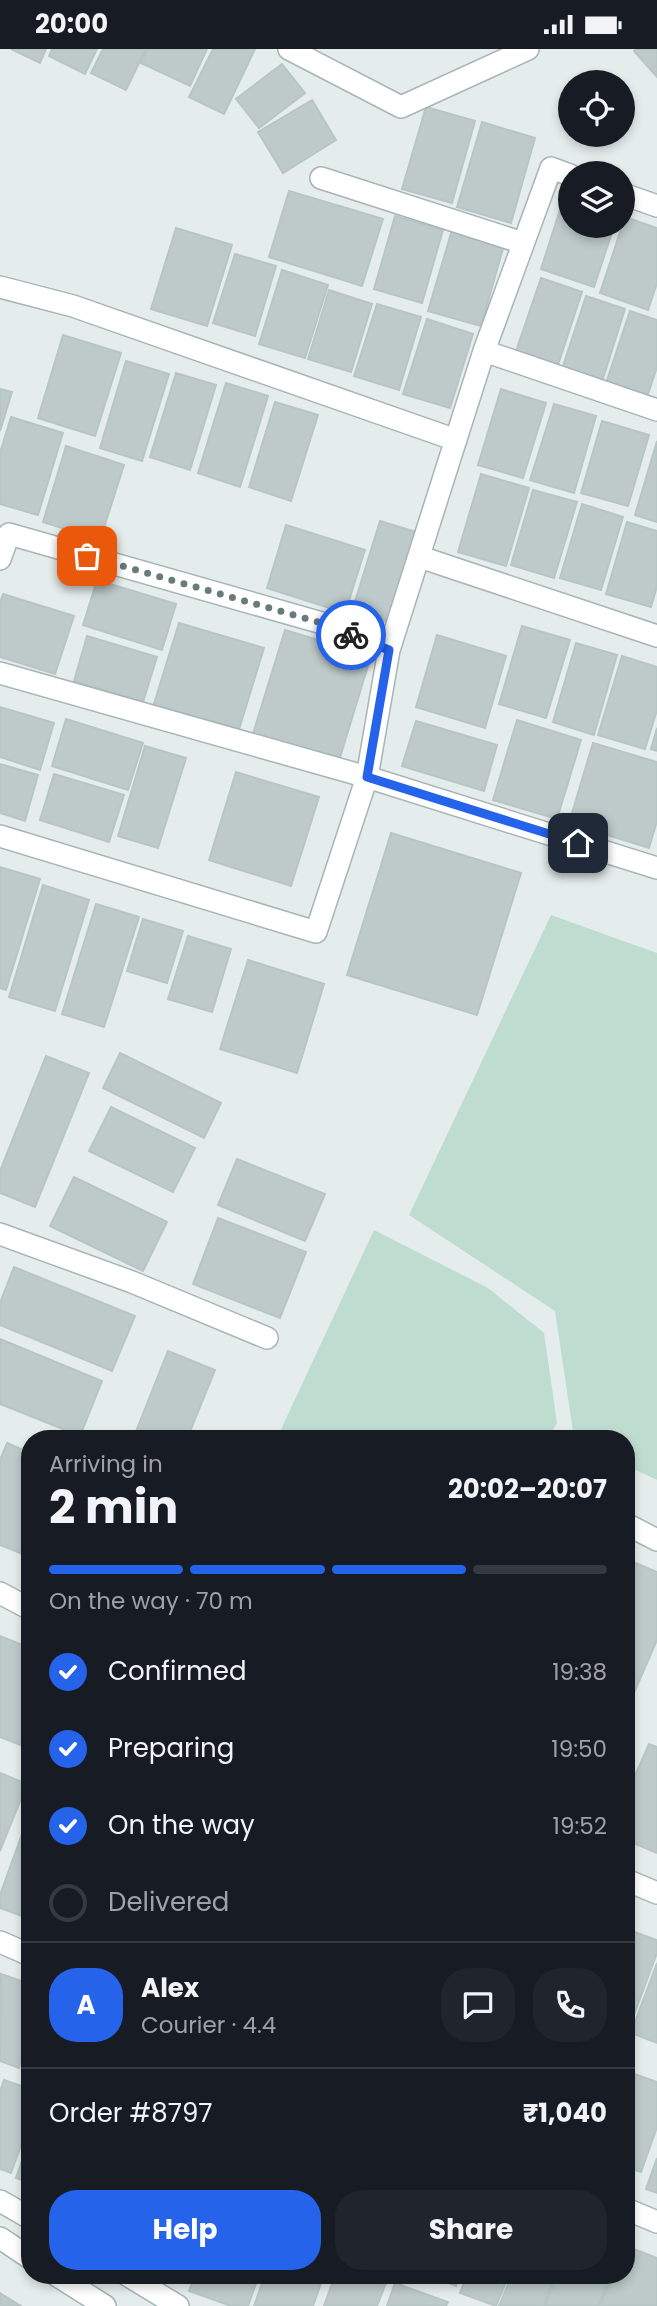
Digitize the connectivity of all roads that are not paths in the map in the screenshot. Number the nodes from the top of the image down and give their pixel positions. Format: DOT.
graph roads {
  1 [pos="289,49"];
  2 [pos="528,49"];
  3 [pos="558,171"];
  4 [pos="321,179"];
  5 [pos="635,198"];
  6 [pos="657,206"];
  7 [pos="523,243"];
  8 [pos="0,287"];
  9 [pos="484,351"];
  10 [pos="657,410"];
  11 [pos="456,440"];
  12 [pos="5,532"];
  13 [pos="420,557"];
  14 [pos="0,559"];
  15 [pos="657,636"];
  16 [pos="389,650"];
  17 [pos="0,673"];
  18 [pos="367,777"];
  19 [pos="0,836"];
  20 [pos="657,868"];
  21 [pos="0,1234"];
  22 [pos="267,1338"];
  23 [pos="635,1529"];
  24 [pos="657,1540"];
  25 [pos="0,1593"];
  26 [pos="21,1604"];
  27 [pos="635,1884"];
  28 [pos="657,1893"];
  29 [pos="0,1942"];
  30 [pos="21,1951"];
  31 [pos="0,2201"];
  32 [pos="21,2213"];
  33 [pos="635,2213"];
  34 [pos="657,2222"];
  35 [pos="0,2238"];
  36 [pos="21,2252"];
  37 [pos="71,2284"];
  38 [pos="142,2284"];
  39 [pos="105,2306"];
  40 [pos="178,2306"];
  1 -- 2 [label="street"];
  3 -- 7 [label="street"];
  4 -- 7 [label="street"];
  5 -- 6 [label="street"];
  7 -- 9 [label="street"];
  8 -- 11 [label="street"];
  9 -- 10 [label="street"];
  9 -- 11 [label="street"];
  11 -- 13 [label="street"];
  12 -- 14 [label="street"];
  12 -- 16 [label="street"];
  13 -- 15 [label="street"];
  13 -- 16 [label="street"];
  16 -- 18 [label="street"];
  17 -- 18 [label="street"];
  18 -- 19 [label="street"];
  18 -- 20 [label="street"];
  21 -- 22 [label="street"];
  23 -- 24 [label="street"];
  25 -- 26 [label="street"];
  27 -- 28 [label="street"];
  29 -- 30 [label="street"];
  31 -- 32 [label="street"];
  33 -- 34 [label="street"];
  35 -- 36 [label="street"];
  37 -- 39 [label="street"];
  38 -- 40 [label="street"];
}
